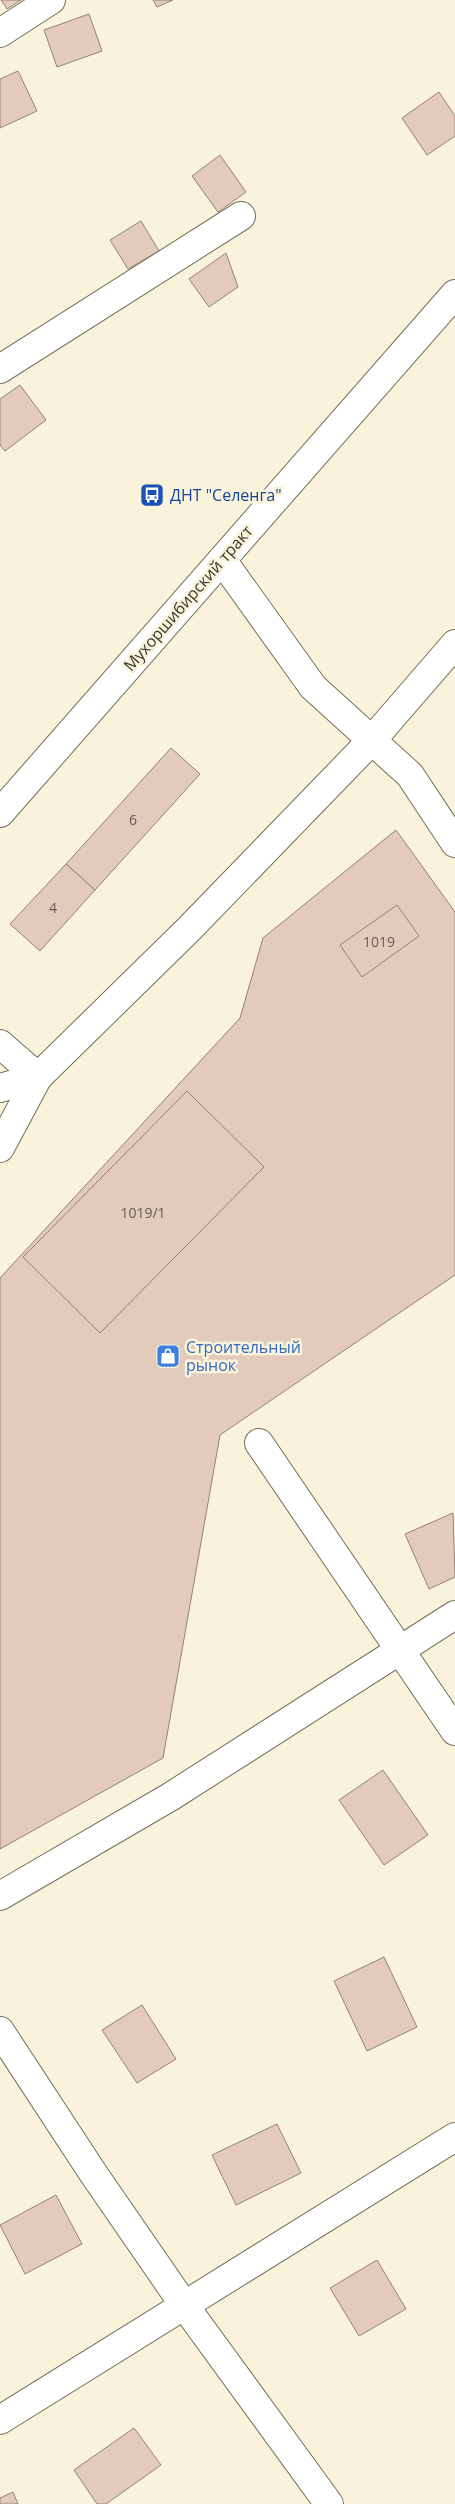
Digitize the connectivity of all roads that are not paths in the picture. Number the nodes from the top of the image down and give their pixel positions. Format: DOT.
graph roads {
  1 [pos="51,0"];
  2 [pos="0,33"];
  3 [pos="241,216"];
  4 [pos="455,294"];
  5 [pos="0,369"];
  6 [pos="222,560"];
  7 [pos="455,644"];
  8 [pos="372,740"];
  9 [pos="0,813"];
  10 [pos="455,843"];
  11 [pos="0,1044"];
  12 [pos="38,1077"];
  13 [pos="0,1088"];
  14 [pos="0,1148"];
  15 [pos="259,1443"];
  16 [pos="455,1615"];
  17 [pos="400,1650"];
  18 [pos="455,1731"];
  19 [pos="0,1896"];
  20 [pos="0,2031"];
  21 [pos="455,2137"];
  22 [pos="184,2305"];
  23 [pos="0,2420"];
  24 [pos="329,2504"];
  1 -- 2 [label="street"];
  3 -- 5 [label="street"];
  4 -- 6 [label="street, Мухоршибирский тракт"];
  6 -- 8 [label="street"];
  6 -- 9 [label="street, Мухоршибирский тракт"];
  7 -- 8 [label="street"];
  8 -- 10 [label="street"];
  8 -- 12 [label="street"];
  11 -- 12 [label="street"];
  12 -- 13 [label="street"];
  12 -- 14 [label="street"];
  15 -- 17 [label="street"];
  16 -- 17 [label="street"];
  17 -- 18 [label="street"];
  17 -- 19 [label="street"];
  20 -- 22 [label="street"];
  21 -- 22 [label="street"];
  22 -- 23 [label="street"];
  22 -- 24 [label="street"];
}
